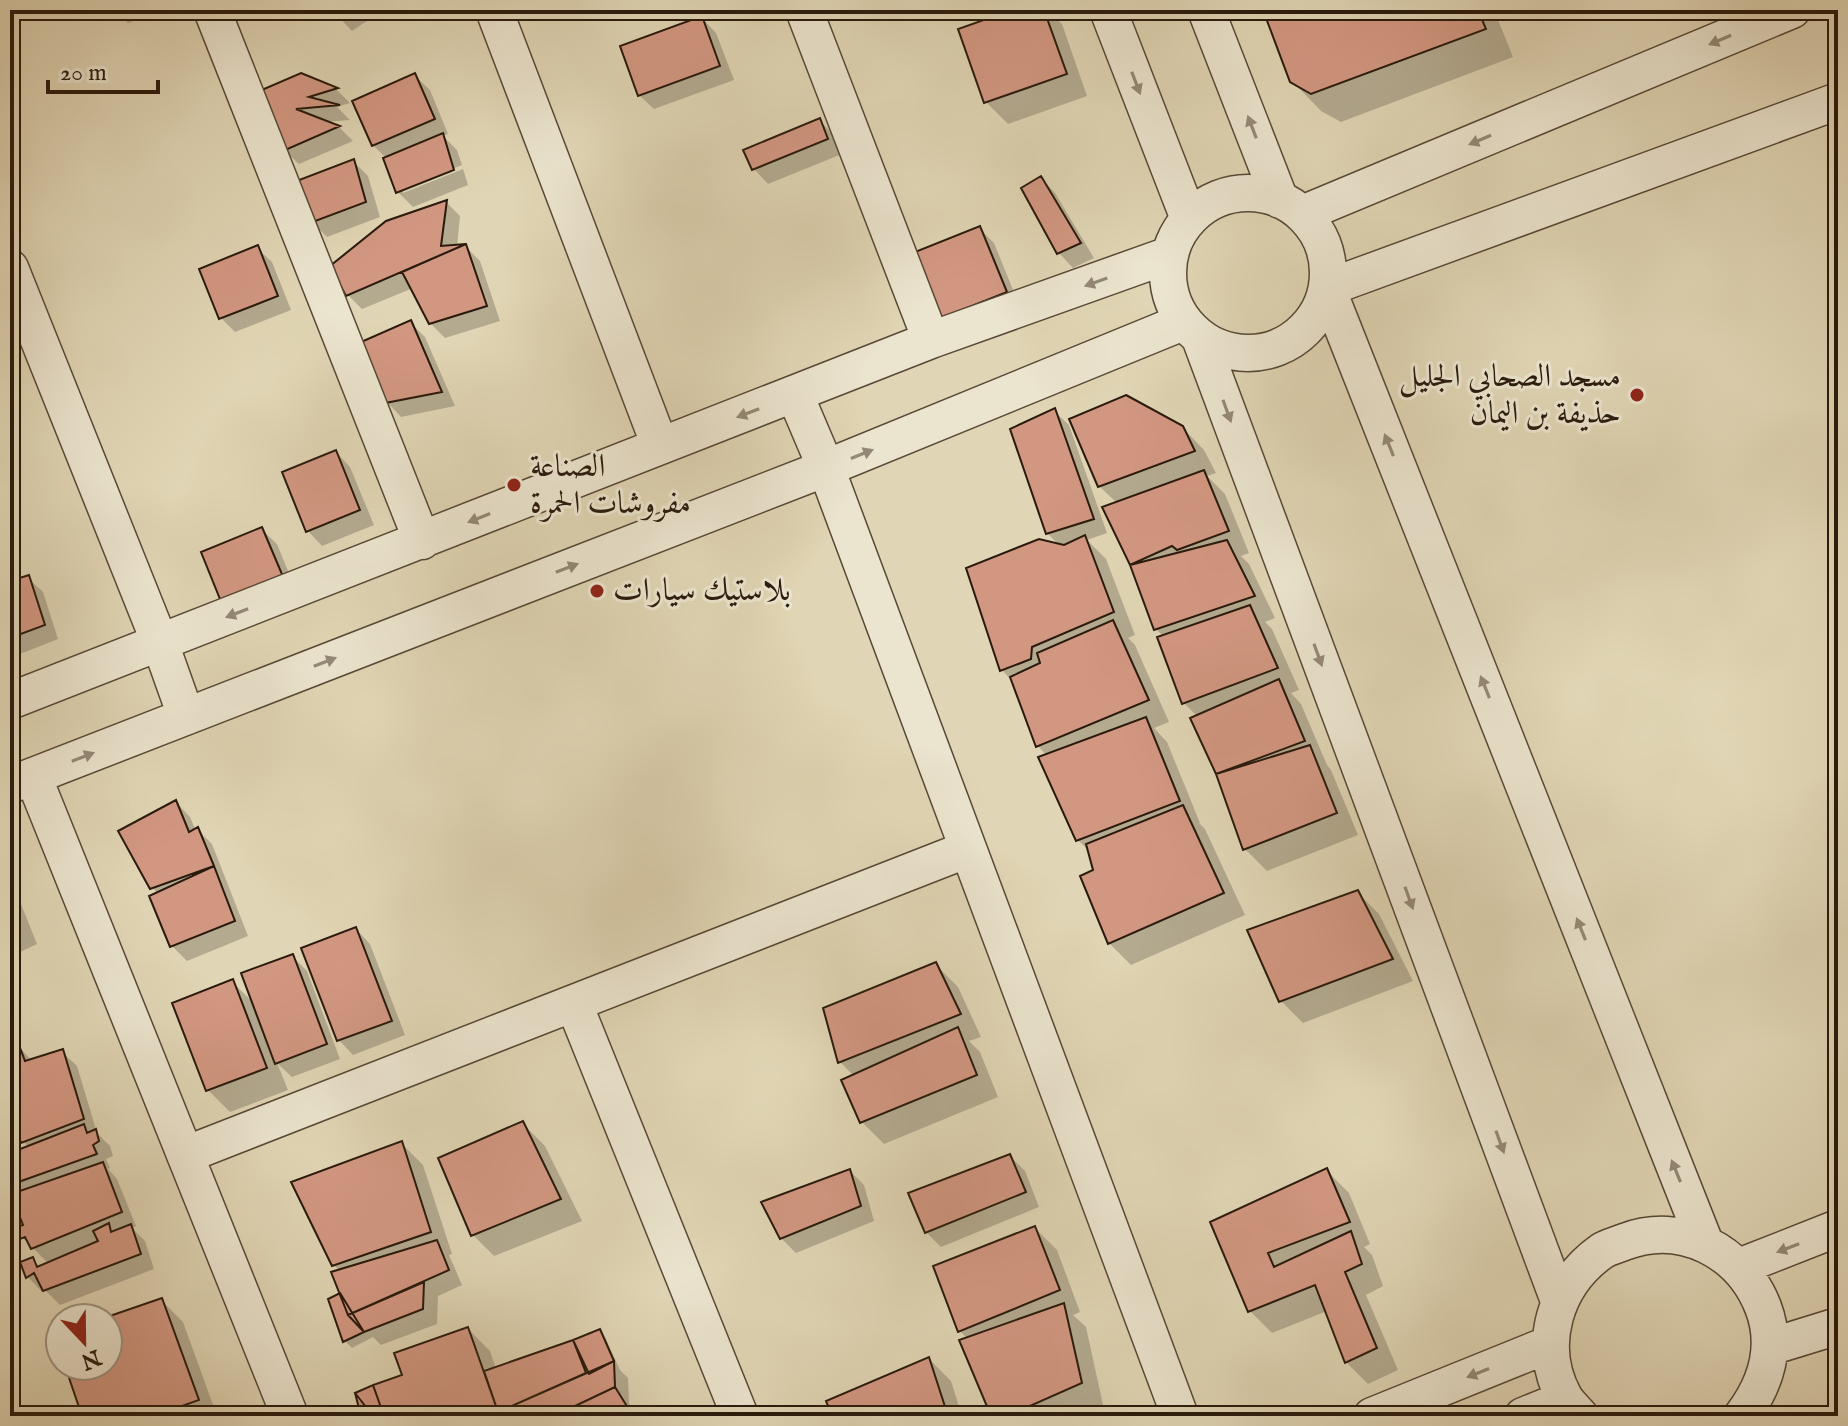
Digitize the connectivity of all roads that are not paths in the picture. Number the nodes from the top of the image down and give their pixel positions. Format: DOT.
graph roads {
  1 [pos="212,10"];
  2 [pos="494,10"];
  3 [pos="804,10"];
  4 [pos="1108,10"];
  5 [pos="1206,10"];
  6 [pos="1792,10"];
  7 [pos="1838,101"];
  8 [pos="1291,207"];
  9 [pos="1189,219"];
  10 [pos="1169,255"];
  11 [pos="10,268"];
  12 [pos="1327,288"];
  13 [pos="1192,330"];
  14 [pos="931,340"];
  15 [pos="795,395"];
  16 [pos="660,446"];
  17 [pos="826,468"];
  18 [pos="422,541"];
  19 [pos="160,643"];
  20 [pos="10,701"];
  21 [pos="186,716"];
  22 [pos="22,780"];
  23 [pos="968,849"];
  24 [pos="574,1004"];
  25 [pos="185,1155"];
  26 [pos="1838,1228"];
  27 [pos="1705,1243"];
  28 [pos="1739,1267"];
  29 [pos="1559,1301"];
  30 [pos="1838,1326"];
  31 [pos="1550,1344"];
  32 [pos="1770,1347"];
  33 [pos="1758,1406"];
  34 [pos="1572,1407"];
  35 [pos="290,1416"];
  36 [pos="740,1416"];
  37 [pos="1180,1416"];
  38 [pos="1372,1416"];
  39 [pos="1523,1416"];
  1 -- 18 [label="street"];
  2 -- 16 [label="street"];
  3 -- 14 [label="street"];
  4 -- 9 [label="street, one-way"];
  8 -- 5 [label="street, one-way"];
  6 -- 8 [label="street, one-way"];
  7 -- 12 [label="street"];
  8 -- 9 [label="street"];
  8 -- 12 [label="street"];
  9 -- 10 [label="street"];
  10 -- 13 [label="street"];
  10 -- 14 [label="street, one-way"];
  11 -- 19 [label="street"];
  12 -- 13 [label="street"];
  27 -- 12 [label="street, one-way"];
  17 -- 13 [label="street, one-way"];
  13 -- 29 [label="street, one-way"];
  14 -- 15 [label="street"];
  15 -- 16 [label="street, one-way"];
  15 -- 17 [label="street"];
  16 -- 18 [label="street, one-way"];
  21 -- 17 [label="street, one-way"];
  17 -- 23 [label="street"];
  18 -- 19 [label="street, one-way"];
  19 -- 20 [label="street"];
  19 -- 21 [label="street"];
  22 -- 21 [label="street, one-way"];
  22 -- 25 [label="street"];
  23 -- 24 [label="street"];
  23 -- 37 [label="street"];
  24 -- 25 [label="street"];
  24 -- 36 [label="street"];
  25 -- 35 [label="street"];
  26 -- 28 [label="street, one-way"];
  27 -- 28 [label="street"];
  27 -- 29 [label="street"];
  28 -- 32 [label="street"];
  29 -- 31 [label="street"];
  30 -- 32 [label="street"];
  31 -- 34 [label="street"];
  31 -- 38 [label="street, one-way"];
  32 -- 33 [label="street"];
  34 -- 39 [label="street"];
}
